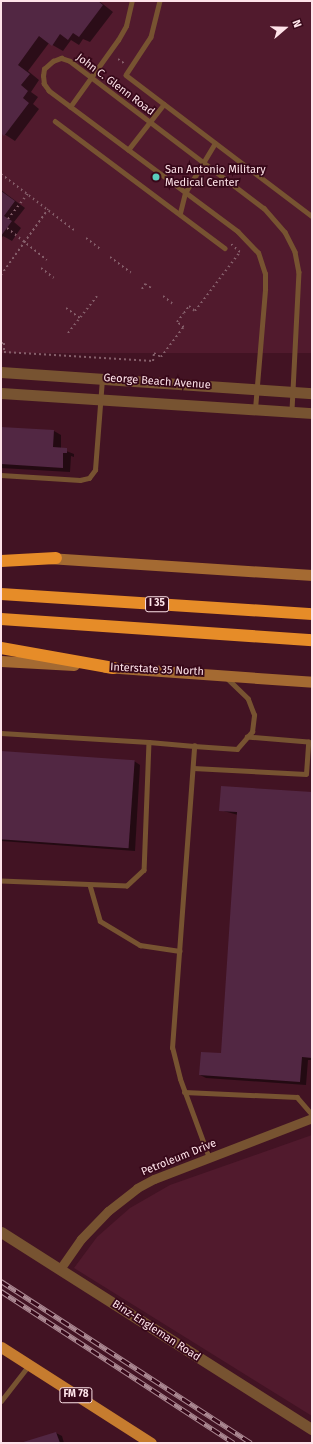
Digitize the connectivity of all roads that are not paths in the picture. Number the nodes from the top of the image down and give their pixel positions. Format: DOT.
graph roads {
  1 [pos="132,1"];
  2 [pos="160,1"];
  3 [pos="91,77"];
  4 [pos="164,104"];
  5 [pos="70,107"];
  6 [pos="56,121"];
  7 [pos="150,122"];
  8 [pos="215,143"];
  9 [pos="128,150"];
  10 [pos="205,164"];
  11 [pos="185,193"];
  12 [pos="180,213"];
  13 [pos="312,216"];
  14 [pos="225,248"];
  15 [pos="1,372"];
  16 [pos="102,378"];
  17 [pos="257,389"];
  18 [pos="293,392"];
  19 [pos="1,393"];
  20 [pos="312,393"];
  21 [pos="100,399"];
  22 [pos="255,409"];
  23 [pos="292,411"];
  24 [pos="312,413"];
  25 [pos="1,475"];
  26 [pos="1,556"];
  27 [pos="56,558"];
  28 [pos="1,561"];
  29 [pos="312,575"];
  30 [pos="1,594"];
  31 [pos="312,614"];
  32 [pos="1,620"];
  33 [pos="312,640"];
  34 [pos="1,648"];
  35 [pos="1,661"];
  36 [pos="113,668"];
  37 [pos="221,674"];
  38 [pos="312,682"];
  39 [pos="1,733"];
  40 [pos="247,737"];
  41 [pos="149,742"];
  42 [pos="194,746"];
  43 [pos="194,768"];
  44 [pos="1,881"];
  45 [pos="90,885"];
  46 [pos="180,951"];
  47 [pos="184,1092"];
  48 [pos="312,1114"];
  49 [pos="312,1118"];
  50 [pos="209,1158"];
  51 [pos="1,1232"];
  52 [pos="60,1269"];
  53 [pos="1,1347"];
  54 [pos="29,1365"];
  55 [pos="1,1401"];
  56 [pos="312,1429"];
  57 [pos="151,1443"];
  1 -- 3 [label="lane"];
  2 -- 4 [label="lane"];
  3 -- 5 [label="lane"];
  3 -- 5 [label="lane, John C. Glenn Road"];
  3 -- 7 [label="lane, John C. Glenn Road"];
  4 -- 7 [label="lane"];
  4 -- 8 [label="lane"];
  5 -- 9 [label="lane, John C. Glenn Road"];
  6 -- 12 [label="lane"];
  7 -- 9 [label="lane"];
  7 -- 10 [label="lane, John C. Glenn Road"];
  8 -- 10 [label="lane"];
  8 -- 13 [label="lane"];
  9 -- 11 [label="lane, John C. Glenn Road"];
  10 -- 11 [label="lane"];
  10 -- 18 [label="lane, John C. Glenn Road"];
  11 -- 12 [label="lane"];
  11 -- 17 [label="lane, John C. Glenn Road"];
  12 -- 14 [label="lane"];
  15 -- 16 [label="street, George Beach Avenue"];
  16 -- 17 [label="street, George Beach Avenue"];
  16 -- 21 [label="lane"];
  17 -- 18 [label="street, George Beach Avenue"];
  17 -- 22 [label="lane, John C. Glenn Road"];
  18 -- 20 [label="street, George Beach Avenue"];
  18 -- 23 [label="lane, John C. Glenn Road"];
  19 -- 21 [label="street, George Beach Avenue"];
  21 -- 22 [label="street, George Beach Avenue"];
  21 -- 25 [label="lane"];
  22 -- 23 [label="street, George Beach Avenue"];
  23 -- 24 [label="street, George Beach Avenue"];
  26 -- 27 [label="main road"];
  27 -- 28 [label="highway"];
  27 -- 29 [label="main road"];
  30 -- 31 [label="highway, I 35"];
  32 -- 33 [label="highway"];
  34 -- 36 [label="highway"];
  35 -- 36 [label="main road, Interstate 35 North"];
  36 -- 37 [label="main road, Interstate 35 North"];
  37 -- 38 [label="main road, Interstate 35 North"];
  37 -- 40 [label="lane"];
  39 -- 41 [label="lane"];
  40 -- 42 [label="lane"];
  40 -- 43 [label="lane"];
  41 -- 42 [label="lane"];
  41 -- 45 [label="lane"];
  42 -- 43 [label="lane"];
  43 -- 46 [label="lane"];
  44 -- 45 [label="lane"];
  45 -- 46 [label="lane"];
  46 -- 47 [label="lane"];
  47 -- 48 [label="lane"];
  47 -- 50 [label="lane"];
  49 -- 50 [label="street, Petroleum Drive"];
  50 -- 52 [label="street, Petroleum Drive"];
  51 -- 52 [label="street, Binz-Engleman Road"];
  52 -- 56 [label="street, Binz-Engleman Road"];
  53 -- 54 [label="main road, FM 78"];
  54 -- 55 [label="lane"];
  54 -- 57 [label="main road, FM 78"];
}
